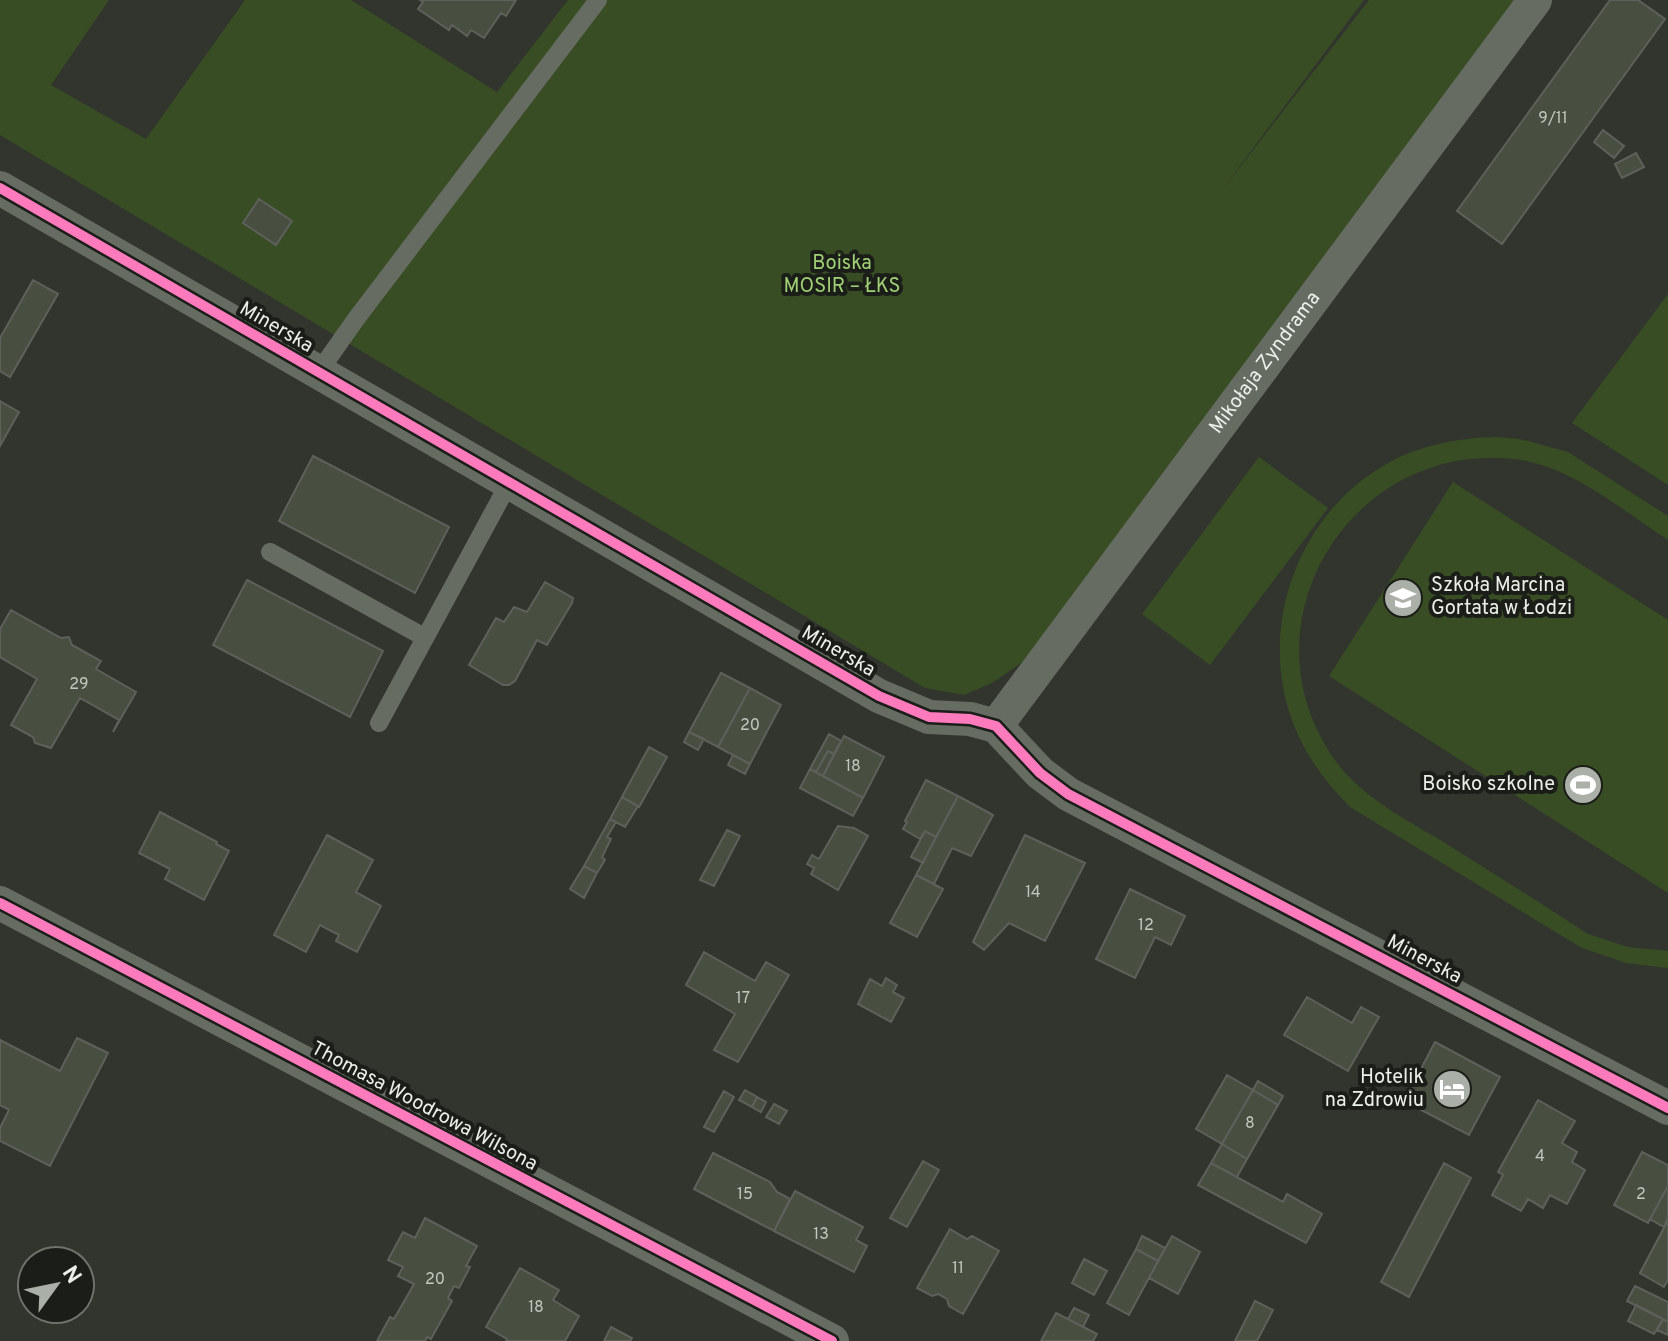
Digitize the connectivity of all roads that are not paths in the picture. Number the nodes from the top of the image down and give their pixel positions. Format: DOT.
graph roads {
  1 [pos="598,0"];
  2 [pos="1535,0"];
  3 [pos="0,188"];
  4 [pos="318,373"];
  5 [pos="509,483"];
  6 [pos="270,552"];
  7 [pos="424,637"];
  8 [pos="379,723"];
  9 [pos="996,726"];
  10 [pos="0,903"];
  11 [pos="1668,1108"];
  12 [pos="832,1341"];
  1 -- 4 [label="lane"];
  2 -- 9 [label="street, Mikołaja Zyndrama"];
  3 -- 4 [label="street, Minerska"];
  4 -- 5 [label="street, Minerska"];
  5 -- 7 [label="lane"];
  5 -- 9 [label="street, Minerska"];
  6 -- 7 [label="lane"];
  7 -- 8 [label="lane"];
  9 -- 11 [label="street, Minerska"];
  10 -- 12 [label="street, Thomasa Woodrowa Wilsona"];
}
